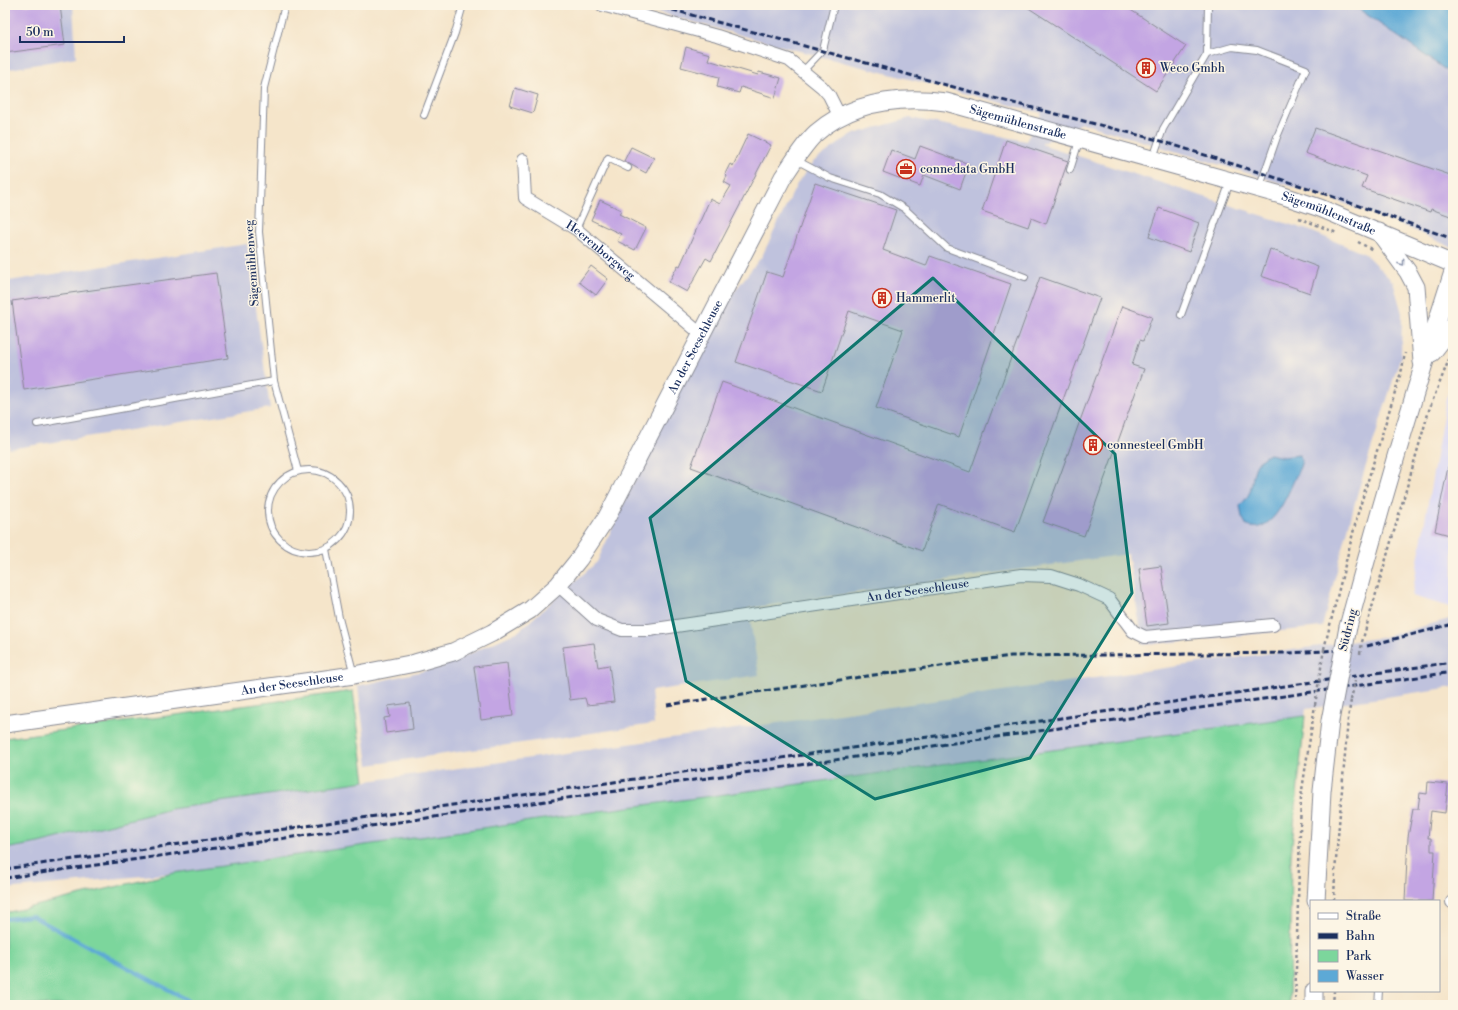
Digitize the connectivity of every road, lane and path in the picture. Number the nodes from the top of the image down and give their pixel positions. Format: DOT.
graph roads {
  1 [pos="285,5"];
  2 [pos="463,5"];
  3 [pos="602,5"];
  4 [pos="834,5"];
  5 [pos="1208,5"];
  6 [pos="1207,54"];
  7 [pos="803,71"];
  8 [pos="424,115"];
  9 [pos="840,117"];
  10 [pos="1079,139"];
  11 [pos="1153,159"];
  12 [pos="522,160"];
  13 [pos="796,160"];
  14 [pos="628,168"];
  15 [pos="1070,170"];
  16 [pos="1231,181"];
  17 [pos="1259,189"];
  18 [pos="1298,218"];
  19 [pos="576,229"];
  20 [pos="1379,232"];
  21 [pos="1341,235"];
  22 [pos="1355,240"];
  23 [pos="1375,251"];
  24 [pos="1453,264"];
  25 [pos="1453,272"];
  26 [pos="1025,277"];
  27 [pos="1181,315"];
  28 [pos="1453,326"];
  29 [pos="701,334"];
  30 [pos="1406,346"];
  31 [pos="1453,352"];
  32 [pos="1422,366"];
  33 [pos="274,381"];
  34 [pos="37,424"];
  35 [pos="298,471"];
  36 [pos="326,549"];
  37 [pos="558,585"];
  38 [pos="1273,625"];
  39 [pos="1362,642"];
  40 [pos="354,675"];
  41 [pos="1352,700"];
  42 [pos="5,724"];
  43 [pos="1316,900"];
  44 [pos="1334,900"];
  45 [pos="1314,992"];
  46 [pos="1334,992"];
  47 [pos="1379,992"];
  48 [pos="1295,1005"];
  49 [pos="1314,1005"];
  50 [pos="1333,1005"];
  51 [pos="1378,1005"];
  1 -- 33 [label="lane, Sägemühlenweg"];
  2 -- 8 [label="lane"];
  3 -- 7 [label="street"];
  4 -- 7 [label="lane"];
  5 -- 6 [label="lane"];
  6 -- 11 [label="lane"];
  6 -- 17 [label="lane"];
  7 -- 9 [label="street"];
  9 -- 10 [label="street, Sägemühlenstraße"];
  9 -- 13 [label="street, An der Seeschleuse"];
  10 -- 11 [label="street, Sägemühlenstraße"];
  10 -- 15 [label="lane"];
  11 -- 16 [label="street, Sägemühlenstraße"];
  12 -- 19 [label="street, Heerenborgweg"];
  13 -- 26 [label="lane"];
  13 -- 29 [label="street, An der Seeschleuse"];
  14 -- 19 [label="lane"];
  16 -- 17 [label="street, Sägemühlenstraße"];
  16 -- 27 [label="lane"];
  17 -- 20 [label="street, Sägemühlenstraße"];
  18 -- 21 [label="path"];
  19 -- 29 [label="street, Heerenborgweg"];
  20 -- 24 [label="street, Sägemühlenstraße"];
  20 -- 32 [label="street, one-way"];
  22 -- 23 [label="path"];
  25 -- 32 [label="street, Südring"];
  28 -- 32 [label="street, Südring"];
  29 -- 37 [label="street, An der Seeschleuse"];
  30 -- 48 [label="path, bridge"];
  31 -- 39 [label="path"];
  32 -- 43 [label="street, Südring, bridge"];
  33 -- 34 [label="lane"];
  33 -- 35 [label="lane, Sägemühlenweg"];
  35 -- 36 [label="lane"];
  35 -- 36 [label="lane"];
  36 -- 40 [label="lane"];
  37 -- 38 [label="street, An der Seeschleuse"];
  37 -- 40 [label="street, An der Seeschleuse"];
  40 -- 42 [label="street, An der Seeschleuse"];
  41 -- 44 [label="path"];
  45 -- 49 [label="street"];
  46 -- 50 [label="path"];
  47 -- 51 [label="lane"];
}
